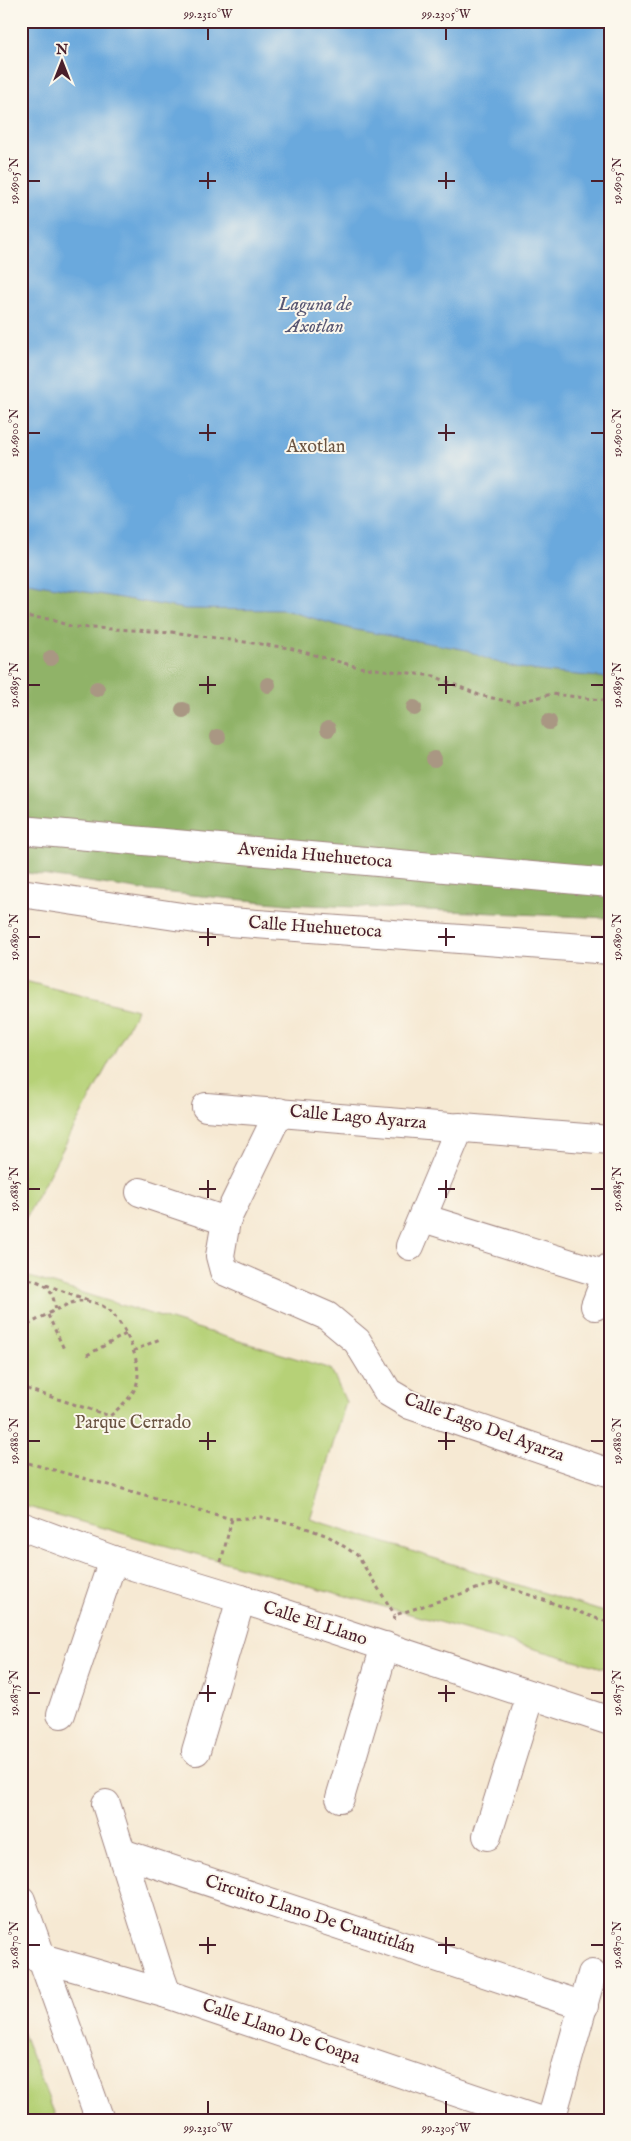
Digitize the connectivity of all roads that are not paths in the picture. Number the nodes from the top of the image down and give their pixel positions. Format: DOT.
graph roads {
  1 [pos="21,830"];
  2 [pos="610,883"];
  3 [pos="21,892"];
  4 [pos="610,950"];
  5 [pos="206,1107"];
  6 [pos="279,1112"];
  7 [pos="460,1127"];
  8 [pos="610,1140"];
  9 [pos="140,1192"];
  10 [pos="423,1218"];
  11 [pos="226,1221"];
  12 [pos="410,1246"];
  13 [pos="224,1271"];
  14 [pos="608,1271"];
  15 [pos="596,1306"];
  16 [pos="610,1473"];
  17 [pos="21,1526"];
  18 [pos="113,1560"];
  19 [pos="241,1599"];
  20 [pos="385,1646"];
  21 [pos="532,1695"];
  22 [pos="61,1714"];
  23 [pos="610,1721"];
  24 [pos="196,1751"];
  25 [pos="340,1798"];
  26 [pos="106,1804"];
  27 [pos="487,1836"];
  28 [pos="122,1853"];
  29 [pos="21,1900"];
  30 [pos="32,1955"];
  31 [pos="592,1974"];
  32 [pos="167,1994"];
  33 [pos="584,2006"];
  34 [pos="100,2120"];
  35 [pos="538,2120"];
  36 [pos="551,2120"];
  1 -- 2 [label="street, Avenida Huehuetoca"];
  3 -- 4 [label="street, Calle Huehuetoca"];
  5 -- 6 [label="street"];
  6 -- 7 [label="street, Calle Lago Ayarza"];
  6 -- 11 [label="street, Calle Lago Ayarza"];
  7 -- 8 [label="street, Calle Lago Ayarza"];
  7 -- 10 [label="street"];
  9 -- 11 [label="street"];
  10 -- 12 [label="street"];
  10 -- 14 [label="street"];
  11 -- 13 [label="street, Calle Lago Ayarza"];
  13 -- 16 [label="street, Calle Lago Del Ayarza"];
  14 -- 15 [label="street"];
  17 -- 18 [label="street, Calle El Llano"];
  18 -- 19 [label="street, Calle El Llano"];
  18 -- 22 [label="street"];
  19 -- 20 [label="street, Calle El Llano"];
  19 -- 24 [label="street"];
  20 -- 21 [label="street, Calle El Llano"];
  20 -- 25 [label="street"];
  21 -- 23 [label="street, Calle El Llano"];
  21 -- 27 [label="street"];
  26 -- 28 [label="street"];
  28 -- 32 [label="street"];
  28 -- 33 [label="street, Circuito Llano De Cuautitlán"];
  29 -- 30 [label="street"];
  30 -- 32 [label="street, Calle Llano De Coapa"];
  30 -- 34 [label="street"];
  31 -- 33 [label="street"];
  32 -- 35 [label="street, Calle Llano De Coapa"];
  33 -- 36 [label="street"];
}
